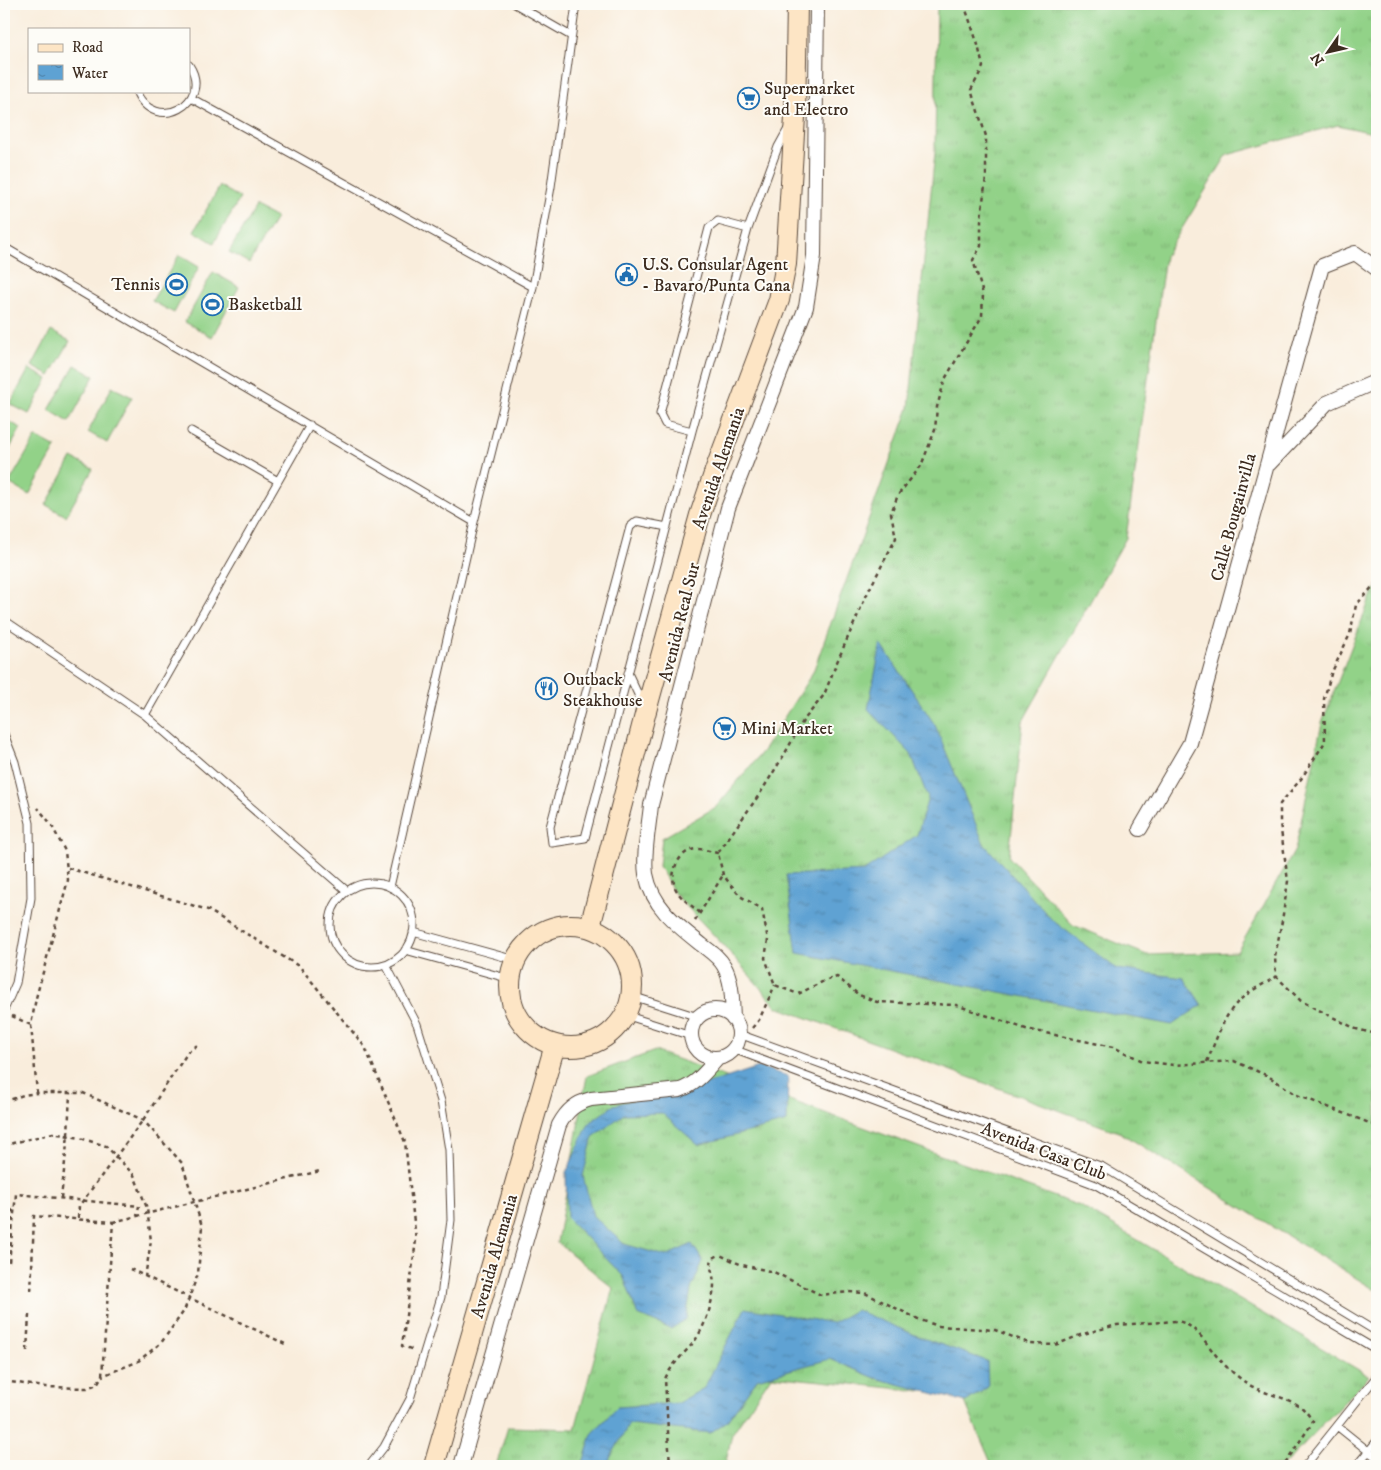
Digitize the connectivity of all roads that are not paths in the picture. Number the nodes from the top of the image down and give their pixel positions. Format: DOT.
graph roads {
  1 [pos="515,4"];
  2 [pos="576,4"];
  3 [pos="797,4"];
  4 [pos="817,4"];
  5 [pos="571,36"];
  6 [pos="190,66"];
  7 [pos="136,92"];
  8 [pos="191,98"];
  9 [pos="795,117"];
  10 [pos="748,228"];
  11 [pos="4,248"];
  12 [pos="1377,268"];
  13 [pos="533,287"];
  14 [pos="1377,381"];
  15 [pos="310,426"];
  16 [pos="191,431"];
  17 [pos="692,431"];
  18 [pos="1266,467"];
  19 [pos="278,482"];
  20 [pos="474,522"];
  21 [pos="667,527"];
  22 [pos="4,620"];
  23 [pos="628,673"];
  24 [pos="646,711"];
  25 [pos="145,715"];
  26 [pos="4,734"];
  27 [pos="1140,829"];
  28 [pos="390,887"];
  29 [pos="347,891"];
  30 [pos="590,927"];
  31 [pos="413,932"];
  32 [pos="405,950"];
  33 [pos="386,964"];
  34 [pos="513,970"];
  35 [pos="731,990"];
  36 [pos="632,996"];
  37 [pos="4,1010"];
  38 [pos="715,1010"];
  39 [pos="625,1015"];
  40 [pos="698,1017"];
  41 [pos="733,1019"];
  42 [pos="738,1034"];
  43 [pos="690,1036"];
  44 [pos="555,1045"];
  45 [pos="733,1049"];
  46 [pos="699,1052"];
  47 [pos="718,1058"];
  48 [pos="702,1075"];
  49 [pos="1377,1332"];
  50 [pos="1377,1350"];
  51 [pos="1377,1376"];
  52 [pos="1337,1426"];
  53 [pos="1377,1441"];
  54 [pos="1369,1451"];
  55 [pos="1377,1458"];
  56 [pos="369,1466"];
  57 [pos="434,1466"];
  58 [pos="461,1466"];
  59 [pos="1305,1466"];
  60 [pos="1356,1466"];
  1 -- 5 [label="lane"];
  2 -- 5 [label="lane"];
  3 -- 9 [label="street, Avenida Alemania"];
  4 -- 35 [label="street, Avenida Real Sur"];
  5 -- 13 [label="lane"];
  6 -- 8 [label="lane"];
  7 -- 8 [label="lane"];
  8 -- 13 [label="lane"];
  9 -- 10 [label="lane"];
  9 -- 24 [label="street, Avenida Alemania"];
  10 -- 17 [label="lane"];
  10 -- 17 [label="lane"];
  11 -- 15 [label="lane"];
  12 -- 18 [label="street, Calle Bougainvilla"];
  13 -- 20 [label="lane"];
  14 -- 18 [label="street"];
  15 -- 19 [label="lane"];
  15 -- 20 [label="lane"];
  16 -- 19 [label="lane"];
  17 -- 21 [label="lane"];
  18 -- 27 [label="street, Calle Bougainvilla"];
  19 -- 25 [label="lane"];
  20 -- 28 [label="lane"];
  21 -- 23 [label="lane"];
  21 -- 23 [label="lane"];
  22 -- 25 [label="lane"];
  23 -- 24 [label="lane"];
  24 -- 30 [label="street, Avenida Alemania"];
  25 -- 29 [label="lane"];
  26 -- 37 [label="lane"];
  28 -- 29 [label="lane"];
  28 -- 31 [label="lane"];
  29 -- 33 [label="lane"];
  30 -- 34 [label="street"];
  30 -- 36 [label="street"];
  31 -- 32 [label="lane"];
  31 -- 34 [label="lane"];
  32 -- 33 [label="lane"];
  32 -- 34 [label="lane"];
  33 -- 56 [label="lane"];
  34 -- 44 [label="street"];
  35 -- 38 [label="street"];
  35 -- 41 [label="street, Avenida Real Sur"];
  36 -- 39 [label="street"];
  36 -- 40 [label="lane"];
  38 -- 40 [label="street"];
  38 -- 41 [label="street"];
  39 -- 43 [label="lane"];
  39 -- 44 [label="street"];
  40 -- 43 [label="street"];
  41 -- 42 [label="street"];
  42 -- 45 [label="street"];
  42 -- 49 [label="lane, Avenida Casa Club"];
  43 -- 46 [label="street"];
  44 -- 57 [label="street, Avenida Alemania"];
  45 -- 47 [label="street"];
  45 -- 50 [label="lane, Avenida Casa Club"];
  46 -- 47 [label="street"];
  46 -- 48 [label="street"];
  47 -- 48 [label="street"];
  48 -- 58 [label="street"];
  51 -- 52 [label="lane"];
  52 -- 54 [label="lane"];
  52 -- 59 [label="lane"];
  53 -- 54 [label="lane"];
  54 -- 55 [label="lane"];
  54 -- 60 [label="lane"];
}
